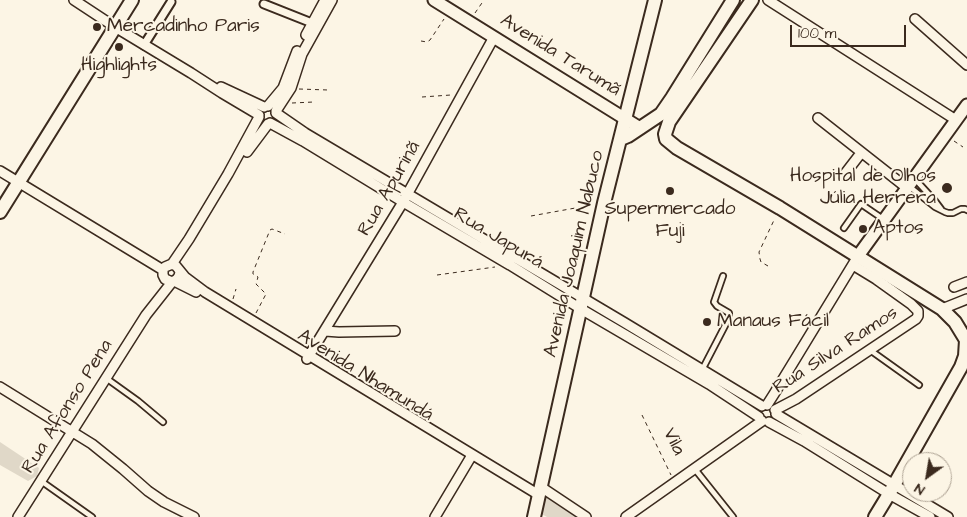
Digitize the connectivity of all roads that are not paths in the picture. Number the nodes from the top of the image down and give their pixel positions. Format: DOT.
graph roads {
  1 [pos="74,0"];
  2 [pos="132,0"];
  3 [pos="325,0"];
  4 [pos="332,0"];
  5 [pos="434,0"];
  6 [pos="655,0"];
  7 [pos="733,0"];
  8 [pos="752,0"];
  9 [pos="768,0"];
  10 [pos="171,2"];
  11 [pos="264,4"];
  12 [pos="915,19"];
  13 [pos="312,23"];
  14 [pos="116,27"];
  15 [pos="494,37"];
  16 [pos="144,45"];
  17 [pos="299,53"];
  18 [pos="967,65"];
  19 [pos="967,105"];
  20 [pos="267,112"];
  21 [pos="818,118"];
  22 [pos="625,119"];
  23 [pos="956,120"];
  24 [pos="269,124"];
  25 [pos="640,128"];
  26 [pos="621,138"];
  27 [pos="861,153"];
  28 [pos="0,171"];
  29 [pos="844,175"];
  30 [pos="19,182"];
  31 [pos="910,184"];
  32 [pos="405,198"];
  33 [pos="941,209"];
  34 [pos="967,210"];
  35 [pos="0,212"];
  36 [pos="885,220"];
  37 [pos="844,228"];
  38 [pos="195,233"];
  39 [pos="855,261"];
  40 [pos="177,268"];
  41 [pos="723,276"];
  42 [pos="168,278"];
  43 [pos="967,282"];
  44 [pos="954,287"];
  45 [pos="967,300"];
  46 [pos="582,304"];
  47 [pos="942,309"];
  48 [pos="325,330"];
  49 [pos="395,331"];
  50 [pos="967,340"];
  51 [pos="870,350"];
  52 [pos="308,357"];
  53 [pos="702,370"];
  54 [pos="106,378"];
  55 [pos="919,385"];
  56 [pos="0,386"];
  57 [pos="764,405"];
  58 [pos="776,412"];
  59 [pos="763,420"];
  60 [pos="163,422"];
  61 [pos="73,431"];
  62 [pos="470,457"];
  63 [pos="694,468"];
  64 [pos="41,481"];
  65 [pos="892,489"];
  66 [pos="538,505"];
  67 [pos="18,517"];
  68 [pos="92,517"];
  69 [pos="194,517"];
  70 [pos="435,517"];
  71 [pos="586,517"];
  72 [pos="626,517"];
  73 [pos="733,517"];
  74 [pos="875,517"];
  75 [pos="930,517"];
  76 [pos="948,517"];
  1 -- 14 [label="street, Rua Japurá"];
  2 -- 14 [label="main road"];
  3 -- 13 [label="street"];
  4 -- 17 [label="street"];
  5 -- 15 [label="street, Avenida Tarumã"];
  6 -- 22 [label="main road, Avenida Joaquim Nabuco"];
  7 -- 25 [label="main road"];
  8 -- 39 [label="main road"];
  9 -- 23 [label="street"];
  10 -- 16 [label="street"];
  11 -- 13 [label="street"];
  12 -- 18 [label="street"];
  13 -- 17 [label="street"];
  14 -- 16 [label="street, Rua Japurá"];
  14 -- 30 [label="main road"];
  15 -- 22 [label="street, Avenida Tarumã"];
  15 -- 32 [label="street, Rua Apurinã"];
  16 -- 20 [label="street, Rua Japurá"];
  17 -- 20 [label="street"];
  17 -- 20 [label="street"];
  19 -- 23 [label="street"];
  20 -- 24 [label="street, Rua Japurá"];
  20 -- 24 [label="street"];
  20 -- 32 [label="street, Rua Japurá"];
  20 -- 38 [label="street"];
  21 -- 27 [label="street"];
  22 -- 25 [label="street, Avenida Tarumã"];
  22 -- 26 [label="main road, Avenida Joaquim Nabuco"];
  23 -- 31 [label="street"];
  24 -- 32 [label="street, Rua Japurá"];
  24 -- 38 [label="street"];
  25 -- 26 [label="main road"];
  26 -- 46 [label="main road, Avenida Joaquim Nabuco"];
  27 -- 29 [label="street"];
  27 -- 31 [label="street"];
  28 -- 30 [label="street, Avenida Nhamundá"];
  30 -- 35 [label="main road"];
  30 -- 42 [label="street, Avenida Nhamundá"];
  31 -- 33 [label="lane"];
  31 -- 33 [label="lane"];
  31 -- 36 [label="street"];
  32 -- 46 [label="street, Rua Japurá"];
  32 -- 46 [label="street, Rua Japurá"];
  32 -- 48 [label="street, Rua Apurinã"];
  33 -- 34 [label="lane"];
  36 -- 37 [label="lane"];
  36 -- 39 [label="street"];
  38 -- 40 [label="street"];
  39 -- 47 [label="main road"];
  39 -- 51 [label="street, Rua Silva Ramos"];
  39 -- 57 [label="street"];
  40 -- 42 [label="street"];
  40 -- 42 [label="street"];
  40 -- 52 [label="street, Avenida Nhamundá"];
  41 -- 53 [label="lane"];
  42 -- 52 [label="street, Avenida Nhamundá"];
  42 -- 54 [label="street, Rua Afonso Pena"];
  43 -- 44 [label="street"];
  45 -- 47 [label="street"];
  46 -- 53 [label="street, Rua Japurá"];
  46 -- 59 [label="street, Rua Japurá"];
  46 -- 66 [label="main road, Avenida Joaquim Nabuco"];
  47 -- 50 [label="main road"];
  48 -- 49 [label="street"];
  48 -- 52 [label="street, Rua Apurinã"];
  50 -- 65 [label="main road"];
  51 -- 55 [label="lane"];
  51 -- 58 [label="street, Rua Silva Ramos"];
  52 -- 62 [label="street, Avenida Nhamundá"];
  53 -- 57 [label="street, Rua Japurá"];
  54 -- 60 [label="lane"];
  54 -- 61 [label="street, Rua Afonso Pena"];
  56 -- 61 [label="street"];
  57 -- 58 [label="street"];
  57 -- 59 [label="street"];
  58 -- 59 [label="street"];
  58 -- 65 [label="street, Rua Japurá"];
  59 -- 63 [label="street"];
  59 -- 65 [label="street, Rua Japurá"];
  61 -- 64 [label="street, Rua Afonso Pena"];
  61 -- 69 [label="street"];
  62 -- 66 [label="street, Avenida Nhamundá"];
  62 -- 70 [label="street"];
  63 -- 72 [label="street"];
  63 -- 73 [label="lane"];
  64 -- 67 [label="street, Rua Afonso Pena"];
  64 -- 68 [label="lane"];
  65 -- 74 [label="main road"];
  65 -- 75 [label="street, Rua Japurá"];
  65 -- 76 [label="street, Rua Japurá"];
  66 -- 71 [label="street, Avenida Nhamundá"];
}
